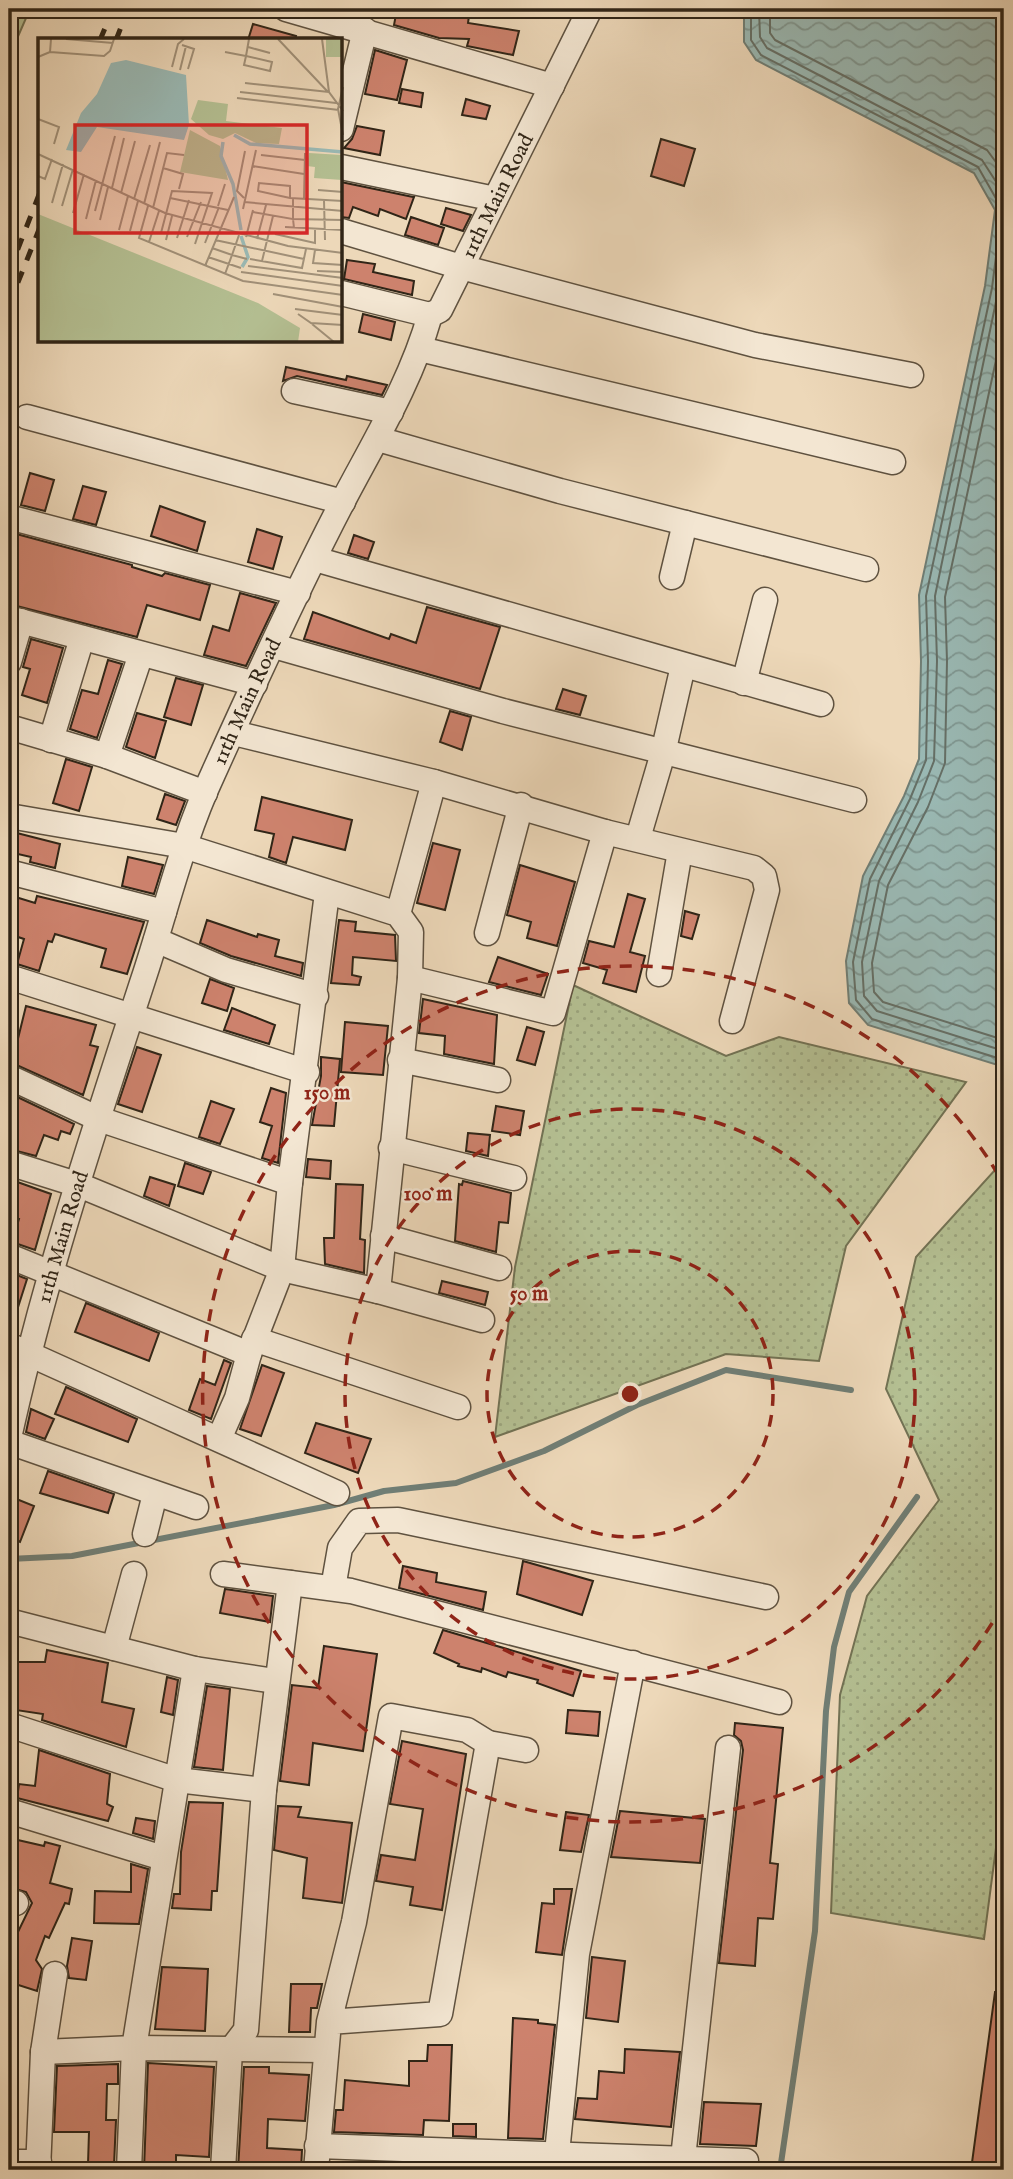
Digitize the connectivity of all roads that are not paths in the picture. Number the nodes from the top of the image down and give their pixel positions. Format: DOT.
graph roads {
  1 [pos="286,9"];
  2 [pos="590,9"];
  3 [pos="365,30"];
  4 [pos="552,86"];
  5 [pos="343,121"];
  6 [pos="343,167"];
  7 [pos="495,199"];
  8 [pos="343,233"];
  9 [pos="461,267"];
  10 [pos="343,293"];
  11 [pos="430,315"];
  12 [pos="420,349"];
  13 [pos="911,375"];
  14 [pos="294,391"];
  15 [pos="391,412"];
  16 [pos="27,417"];
  17 [pos="378,439"];
  18 [pos="893,462"];
  19 [pos="343,502"];
  20 [pos="16,519"];
  21 [pos="685,523"];
  22 [pos="316,559"];
  23 [pos="866,569"];
  24 [pos="671,577"];
  25 [pos="298,593"];
  26 [pos="765,600"];
  27 [pos="15,620"];
  28 [pos="82,638"];
  29 [pos="274,646"];
  30 [pos="141,654"];
  31 [pos="9,662"];
  32 [pos="682,666"];
  33 [pos="744,683"];
  34 [pos="255,684"];
  35 [pos="821,704"];
  36 [pos="9,727"];
  37 [pos="234,733"];
  38 [pos="51,740"];
  39 [pos="663,753"];
  40 [pos="107,756"];
  41 [pos="433,782"];
  42 [pos="205,793"];
  43 [pos="854,800"];
  44 [pos="521,805"];
  45 [pos="9,816"];
  46 [pos="605,832"];
  47 [pos="638,838"];
  48 [pos="184,846"];
  49 [pos="680,851"];
  50 [pos="9,872"];
  51 [pos="327,893"];
  52 [pos="164,912"];
  53 [pos="398,914"];
  54 [pos="486,933"];
  55 [pos="156,940"];
  56 [pos="659,974"];
  57 [pos="9,977"];
  58 [pos="410,978"];
  59 [pos="316,996"];
  60 [pos="131,1018"];
  61 [pos="732,1021"];
  62 [pos="400,1060"];
  63 [pos="307,1072"];
  64 [pos="9,1077"];
  65 [pos="498,1080"];
  66 [pos="99,1119"];
  67 [pos="391,1148"];
  68 [pos="9,1163"];
  69 [pos="514,1178"];
  70 [pos="290,1183"];
  71 [pos="79,1185"];
  72 [pos="383,1236"];
  73 [pos="9,1256"];
  74 [pos="499,1268"];
  75 [pos="282,1269"];
  76 [pos="53,1272"];
  77 [pos="378,1291"];
  78 [pos="482,1320"];
  79 [pos="251,1347"];
  80 [pos="18,1349"];
  81 [pos="457,1407"];
  82 [pos="219,1439"];
  83 [pos="9,1440"];
  84 [pos="337,1493"];
  85 [pos="155,1494"];
  86 [pos="195,1507"];
  87 [pos="145,1534"];
  88 [pos="134,1574"];
  89 [pos="223,1574"];
  90 [pos="290,1583"];
  91 [pos="333,1588"];
  92 [pos="766,1597"];
  93 [pos="9,1621"];
  94 [pos="114,1648"];
  95 [pos="633,1663"];
  96 [pos="195,1669"];
  97 [pos="275,1681"];
  98 [pos="779,1702"];
  99 [pos="9,1726"];
  100 [pos="488,1743"];
  101 [pos="728,1748"];
  102 [pos="526,1750"];
  103 [pos="177,1780"];
  104 [pos="264,1790"];
  105 [pos="9,1811"];
  106 [pos="163,1858"];
  107 [pos="55,1974"];
  108 [pos="329,2022"];
  109 [pos="134,2048"];
  110 [pos="326,2050"];
  111 [pos="230,2051"];
  112 [pos="43,2052"];
  113 [pos="557,2153"];
  114 [pos="316,2158"];
  115 [pos="683,2158"];
  116 [pos="746,2161"];
  117 [pos="9,2162"];
  118 [pos="38,2166"];
  119 [pos="129,2170"];
  120 [pos="223,2170"];
  1 -- 3 [label="street"];
  2 -- 4 [label="street, 11th Main Road"];
  3 -- 4 [label="street"];
  3 -- 5 [label="street"];
  4 -- 7 [label="street, 11th Main Road"];
  6 -- 7 [label="street"];
  7 -- 9 [label="street, 11th Main Road"];
  8 -- 9 [label="street"];
  9 -- 11 [label="street, 11th Main Road"];
  9 -- 13 [label="street"];
  10 -- 11 [label="street"];
  11 -- 12 [label="street, 11th Main Road"];
  12 -- 15 [label="street, 11th Main Road"];
  12 -- 18 [label="street"];
  14 -- 15 [label="street"];
  15 -- 17 [label="street, 11th Main Road"];
  16 -- 19 [label="street"];
  17 -- 19 [label="street, 11th Main Road"];
  17 -- 21 [label="street"];
  19 -- 22 [label="street, 11th Main Road"];
  20 -- 25 [label="street"];
  21 -- 23 [label="street"];
  21 -- 24 [label="street"];
  22 -- 25 [label="street, 11th Main Road"];
  22 -- 32 [label="street"];
  25 -- 29 [label="street, 11th Main Road"];
  26 -- 33 [label="street"];
  27 -- 28 [label="street"];
  27 -- 31 [label="street"];
  28 -- 30 [label="street"];
  28 -- 38 [label="street"];
  29 -- 34 [label="street, 11th Main Road"];
  29 -- 39 [label="street"];
  30 -- 34 [label="street"];
  30 -- 40 [label="street"];
  32 -- 33 [label="street"];
  32 -- 39 [label="street"];
  33 -- 35 [label="street"];
  34 -- 37 [label="street, 11th Main Road"];
  36 -- 38 [label="street"];
  37 -- 41 [label="street"];
  37 -- 42 [label="street, 11th Main Road"];
  38 -- 40 [label="street"];
  39 -- 43 [label="street"];
  39 -- 47 [label="street"];
  40 -- 42 [label="street"];
  41 -- 44 [label="street"];
  41 -- 53 [label="street"];
  42 -- 48 [label="street, 11th Main Road"];
  44 -- 46 [label="street"];
  44 -- 54 [label="street"];
  45 -- 48 [label="street"];
  46 -- 47 [label="street"];
  46 -- 58 [label="street"];
  47 -- 49 [label="street"];
  48 -- 51 [label="street"];
  48 -- 52 [label="street, 11th Main Road"];
  49 -- 56 [label="street"];
  49 -- 61 [label="street"];
  50 -- 52 [label="street"];
  51 -- 53 [label="street"];
  51 -- 59 [label="street"];
  52 -- 55 [label="street, 11th Main Road"];
  53 -- 58 [label="street"];
  55 -- 59 [label="street"];
  55 -- 60 [label="street, 11th Main Road"];
  57 -- 60 [label="street"];
  58 -- 62 [label="street"];
  59 -- 63 [label="street"];
  60 -- 63 [label="street"];
  60 -- 66 [label="street, 11th Main Road"];
  62 -- 65 [label="street"];
  62 -- 67 [label="street"];
  63 -- 70 [label="street"];
  64 -- 66 [label="street"];
  66 -- 70 [label="street"];
  66 -- 71 [label="street, 11th Main Road"];
  67 -- 69 [label="street"];
  67 -- 72 [label="street"];
  68 -- 71 [label="street"];
  70 -- 75 [label="street"];
  71 -- 75 [label="street"];
  71 -- 76 [label="street, 11th Main Road"];
  72 -- 74 [label="street"];
  72 -- 77 [label="street"];
  73 -- 76 [label="street"];
  75 -- 77 [label="street"];
  75 -- 79 [label="street"];
  76 -- 79 [label="street"];
  76 -- 80 [label="street, 11th Main Road"];
  77 -- 78 [label="street"];
  79 -- 81 [label="street"];
  79 -- 82 [label="street"];
  80 -- 82 [label="street"];
  80 -- 83 [label="street, 11th Main Road"];
  82 -- 84 [label="street"];
  83 -- 85 [label="street"];
  85 -- 86 [label="street"];
  85 -- 87 [label="street"];
  88 -- 94 [label="street"];
  89 -- 90 [label="street"];
  90 -- 91 [label="street"];
  90 -- 97 [label="street"];
  91 -- 92 [label="street"];
  91 -- 95 [label="street"];
  93 -- 94 [label="street"];
  94 -- 96 [label="street"];
  95 -- 98 [label="street"];
  95 -- 113 [label="street"];
  96 -- 97 [label="street"];
  96 -- 103 [label="street"];
  97 -- 104 [label="street"];
  99 -- 103 [label="street"];
  100 -- 102 [label="street"];
  100 -- 108 [label="street"];
  100 -- 108 [label="street"];
  101 -- 115 [label="street"];
  103 -- 104 [label="street"];
  103 -- 106 [label="street"];
  104 -- 111 [label="street"];
  105 -- 106 [label="street"];
  106 -- 109 [label="street"];
  107 -- 112 [label="street"];
  108 -- 110 [label="street"];
  109 -- 111 [label="street"];
  109 -- 112 [label="street"];
  109 -- 119 [label="street"];
  110 -- 111 [label="street"];
  110 -- 114 [label="street"];
  111 -- 120 [label="street"];
  112 -- 118 [label="street"];
  113 -- 114 [label="street"];
  113 -- 115 [label="street"];
  115 -- 116 [label="street"];
  117 -- 118 [label="street"];
}
